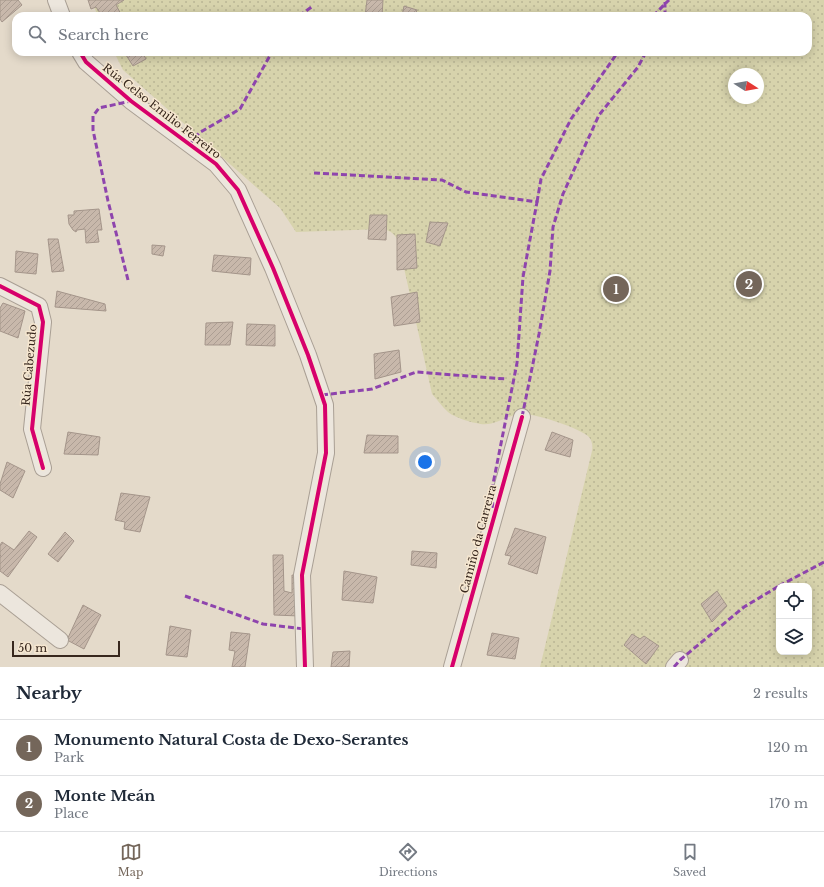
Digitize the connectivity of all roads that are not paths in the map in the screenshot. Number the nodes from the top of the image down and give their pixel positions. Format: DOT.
graph roads {
  1 [pos="56,0"];
  2 [pos="60,12"];
  3 [pos="82,56"];
  4 [pos="0,286"];
  5 [pos="522,417"];
  6 [pos="43,468"];
  7 [pos="0,593"];
  8 [pos="60,640"];
  9 [pos="305,667"];
  10 [pos="452,667"];
  1 -- 2 [label="street"];
  3 -- 9 [label="street, Rúa Celso Emilio Ferreiro"];
  4 -- 6 [label="street, Rúa Cabezudo"];
  5 -- 10 [label="street, Camiño da Carreira"];
  7 -- 8 [label="street"];
}
